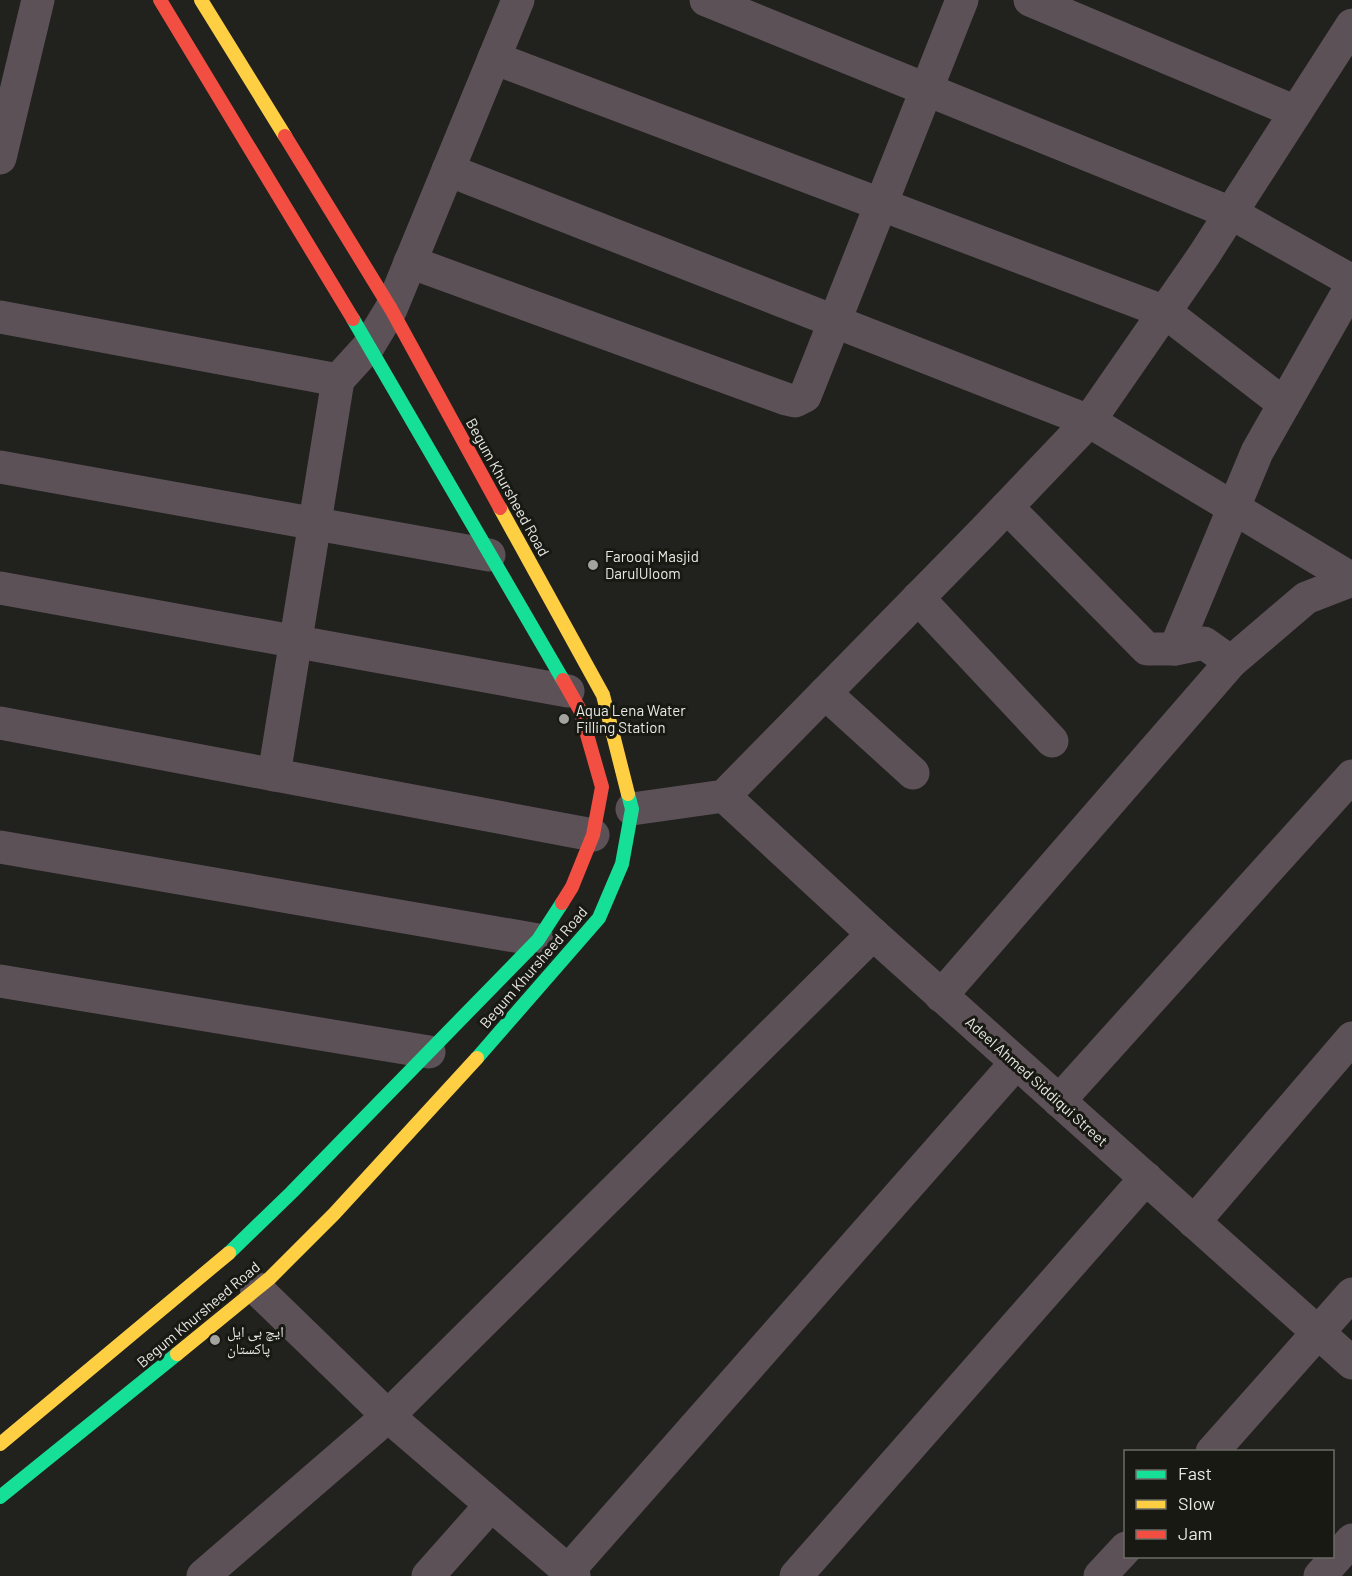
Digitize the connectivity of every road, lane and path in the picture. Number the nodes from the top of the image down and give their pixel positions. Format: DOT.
graph roads {
  1 [pos="38,0"];
  2 [pos="160,0"];
  3 [pos="201,0"];
  4 [pos="706,0"];
  5 [pos="962,0"];
  6 [pos="1030,0"];
  7 [pos="515,1"];
  8 [pos="1352,25"];
  9 [pos="12,53"];
  10 [pos="494,58"];
  11 [pos="927,90"];
  12 [pos="1296,112"];
  13 [pos="0,158"];
  14 [pos="448,170"];
  15 [pos="881,205"];
  16 [pos="1231,213"];
  17 [pos="410,262"];
  18 [pos="1352,283"];
  19 [pos="391,309"];
  20 [pos="1165,312"];
  21 [pos="0,317"];
  22 [pos="835,321"];
  23 [pos="369,347"];
  24 [pos="338,380"];
  25 [pos="1284,404"];
  26 [pos="1089,421"];
  27 [pos="0,467"];
  28 [pos="1007,507"];
  29 [pos="1234,507"];
  30 [pos="315,523"];
  31 [pos="489,555"];
  32 [pos="1352,579"];
  33 [pos="0,588"];
  34 [pos="918,598"];
  35 [pos="295,641"];
  36 [pos="1175,649"];
  37 [pos="1231,662"];
  38 [pos="568,691"];
  39 [pos="825,693"];
  40 [pos="0,723"];
  41 [pos="1052,741"];
  42 [pos="913,773"];
  43 [pos="274,775"];
  44 [pos="1352,776"];
  45 [pos="724,796"];
  46 [pos="632,809"];
  47 [pos="593,835"];
  48 [pos="0,847"];
  49 [pos="873,934"];
  50 [pos="538,940"];
  51 [pos="0,981"];
  52 [pos="941,996"];
  53 [pos="1352,1038"];
  54 [pos="429,1052"];
  55 [pos="1016,1063"];
  56 [pos="1059,1101"];
  57 [pos="1146,1178"];
  58 [pos="1194,1222"];
  59 [pos="256,1288"];
  60 [pos="1352,1294"];
  61 [pos="1318,1333"];
  62 [pos="1352,1363"];
  63 [pos="388,1416"];
  64 [pos="0,1444"];
  65 [pos="1214,1450"];
  66 [pos="0,1497"];
  67 [pos="491,1505"];
  68 [pos="1352,1540"];
  69 [pos="1124,1549"];
  70 [pos="571,1574"];
  71 [pos="203,1576"];
  72 [pos="428,1576"];
  73 [pos="796,1576"];
  74 [pos="1100,1576"];
  75 [pos="1320,1576"];
  1 -- 9 [label="street"];
  2 -- 23 [label="main road"];
  3 -- 19 [label="main road, Begum Khursheed Road"];
  4 -- 11 [label="street"];
  5 -- 11 [label="street"];
  6 -- 12 [label="street"];
  7 -- 10 [label="street"];
  8 -- 12 [label="street"];
  9 -- 13 [label="street"];
  10 -- 14 [label="street"];
  10 -- 15 [label="street"];
  11 -- 15 [label="street"];
  11 -- 16 [label="street"];
  12 -- 16 [label="street"];
  14 -- 17 [label="street"];
  14 -- 22 [label="street"];
  15 -- 20 [label="street"];
  15 -- 22 [label="street"];
  16 -- 18 [label="street"];
  16 -- 20 [label="street"];
  17 -- 19 [label="street"];
  17 -- 22 [label="street"];
  18 -- 25 [label="street"];
  19 -- 23 [label="street"];
  19 -- 46 [label="main road, Begum Khursheed Road"];
  20 -- 25 [label="street"];
  20 -- 26 [label="street"];
  21 -- 24 [label="street"];
  22 -- 26 [label="street"];
  23 -- 24 [label="street"];
  23 -- 31 [label="main road"];
  24 -- 30 [label="street"];
  25 -- 29 [label="street"];
  26 -- 28 [label="street"];
  26 -- 29 [label="street"];
  27 -- 30 [label="street"];
  28 -- 34 [label="street"];
  28 -- 36 [label="street"];
  29 -- 32 [label="street"];
  29 -- 36 [label="street"];
  30 -- 31 [label="street"];
  30 -- 35 [label="street"];
  31 -- 38 [label="main road"];
  32 -- 37 [label="street"];
  33 -- 35 [label="street"];
  34 -- 39 [label="street"];
  34 -- 41 [label="street"];
  35 -- 38 [label="street"];
  35 -- 43 [label="street"];
  36 -- 37 [label="street"];
  37 -- 52 [label="street"];
  38 -- 47 [label="main road"];
  39 -- 42 [label="street"];
  39 -- 45 [label="street"];
  40 -- 43 [label="street"];
  43 -- 47 [label="street"];
  44 -- 56 [label="street"];
  45 -- 46 [label="street"];
  45 -- 49 [label="street, Adeel Ahmed Siddiqui Street"];
  46 -- 59 [label="main road, Begum Khursheed Road"];
  47 -- 50 [label="main road"];
  48 -- 50 [label="street"];
  49 -- 52 [label="street, Adeel Ahmed Siddiqui Street"];
  49 -- 63 [label="street"];
  50 -- 54 [label="main road"];
  51 -- 54 [label="street"];
  52 -- 55 [label="street, Adeel Ahmed Siddiqui Street"];
  53 -- 58 [label="street"];
  54 -- 64 [label="main road"];
  55 -- 56 [label="street, Adeel Ahmed Siddiqui Street"];
  55 -- 70 [label="street"];
  56 -- 57 [label="street, Adeel Ahmed Siddiqui Street"];
  57 -- 58 [label="street, Adeel Ahmed Siddiqui Street"];
  57 -- 73 [label="street"];
  58 -- 61 [label="street, Adeel Ahmed Siddiqui Street"];
  59 -- 63 [label="street"];
  59 -- 66 [label="main road, Begum Khursheed Road"];
  60 -- 61 [label="street"];
  61 -- 62 [label="street, Adeel Ahmed Siddiqui Street"];
  61 -- 65 [label="street"];
  63 -- 67 [label="street"];
  63 -- 71 [label="street"];
  67 -- 70 [label="street"];
  67 -- 72 [label="street"];
  68 -- 75 [label="street"];
  69 -- 74 [label="street"];
}
